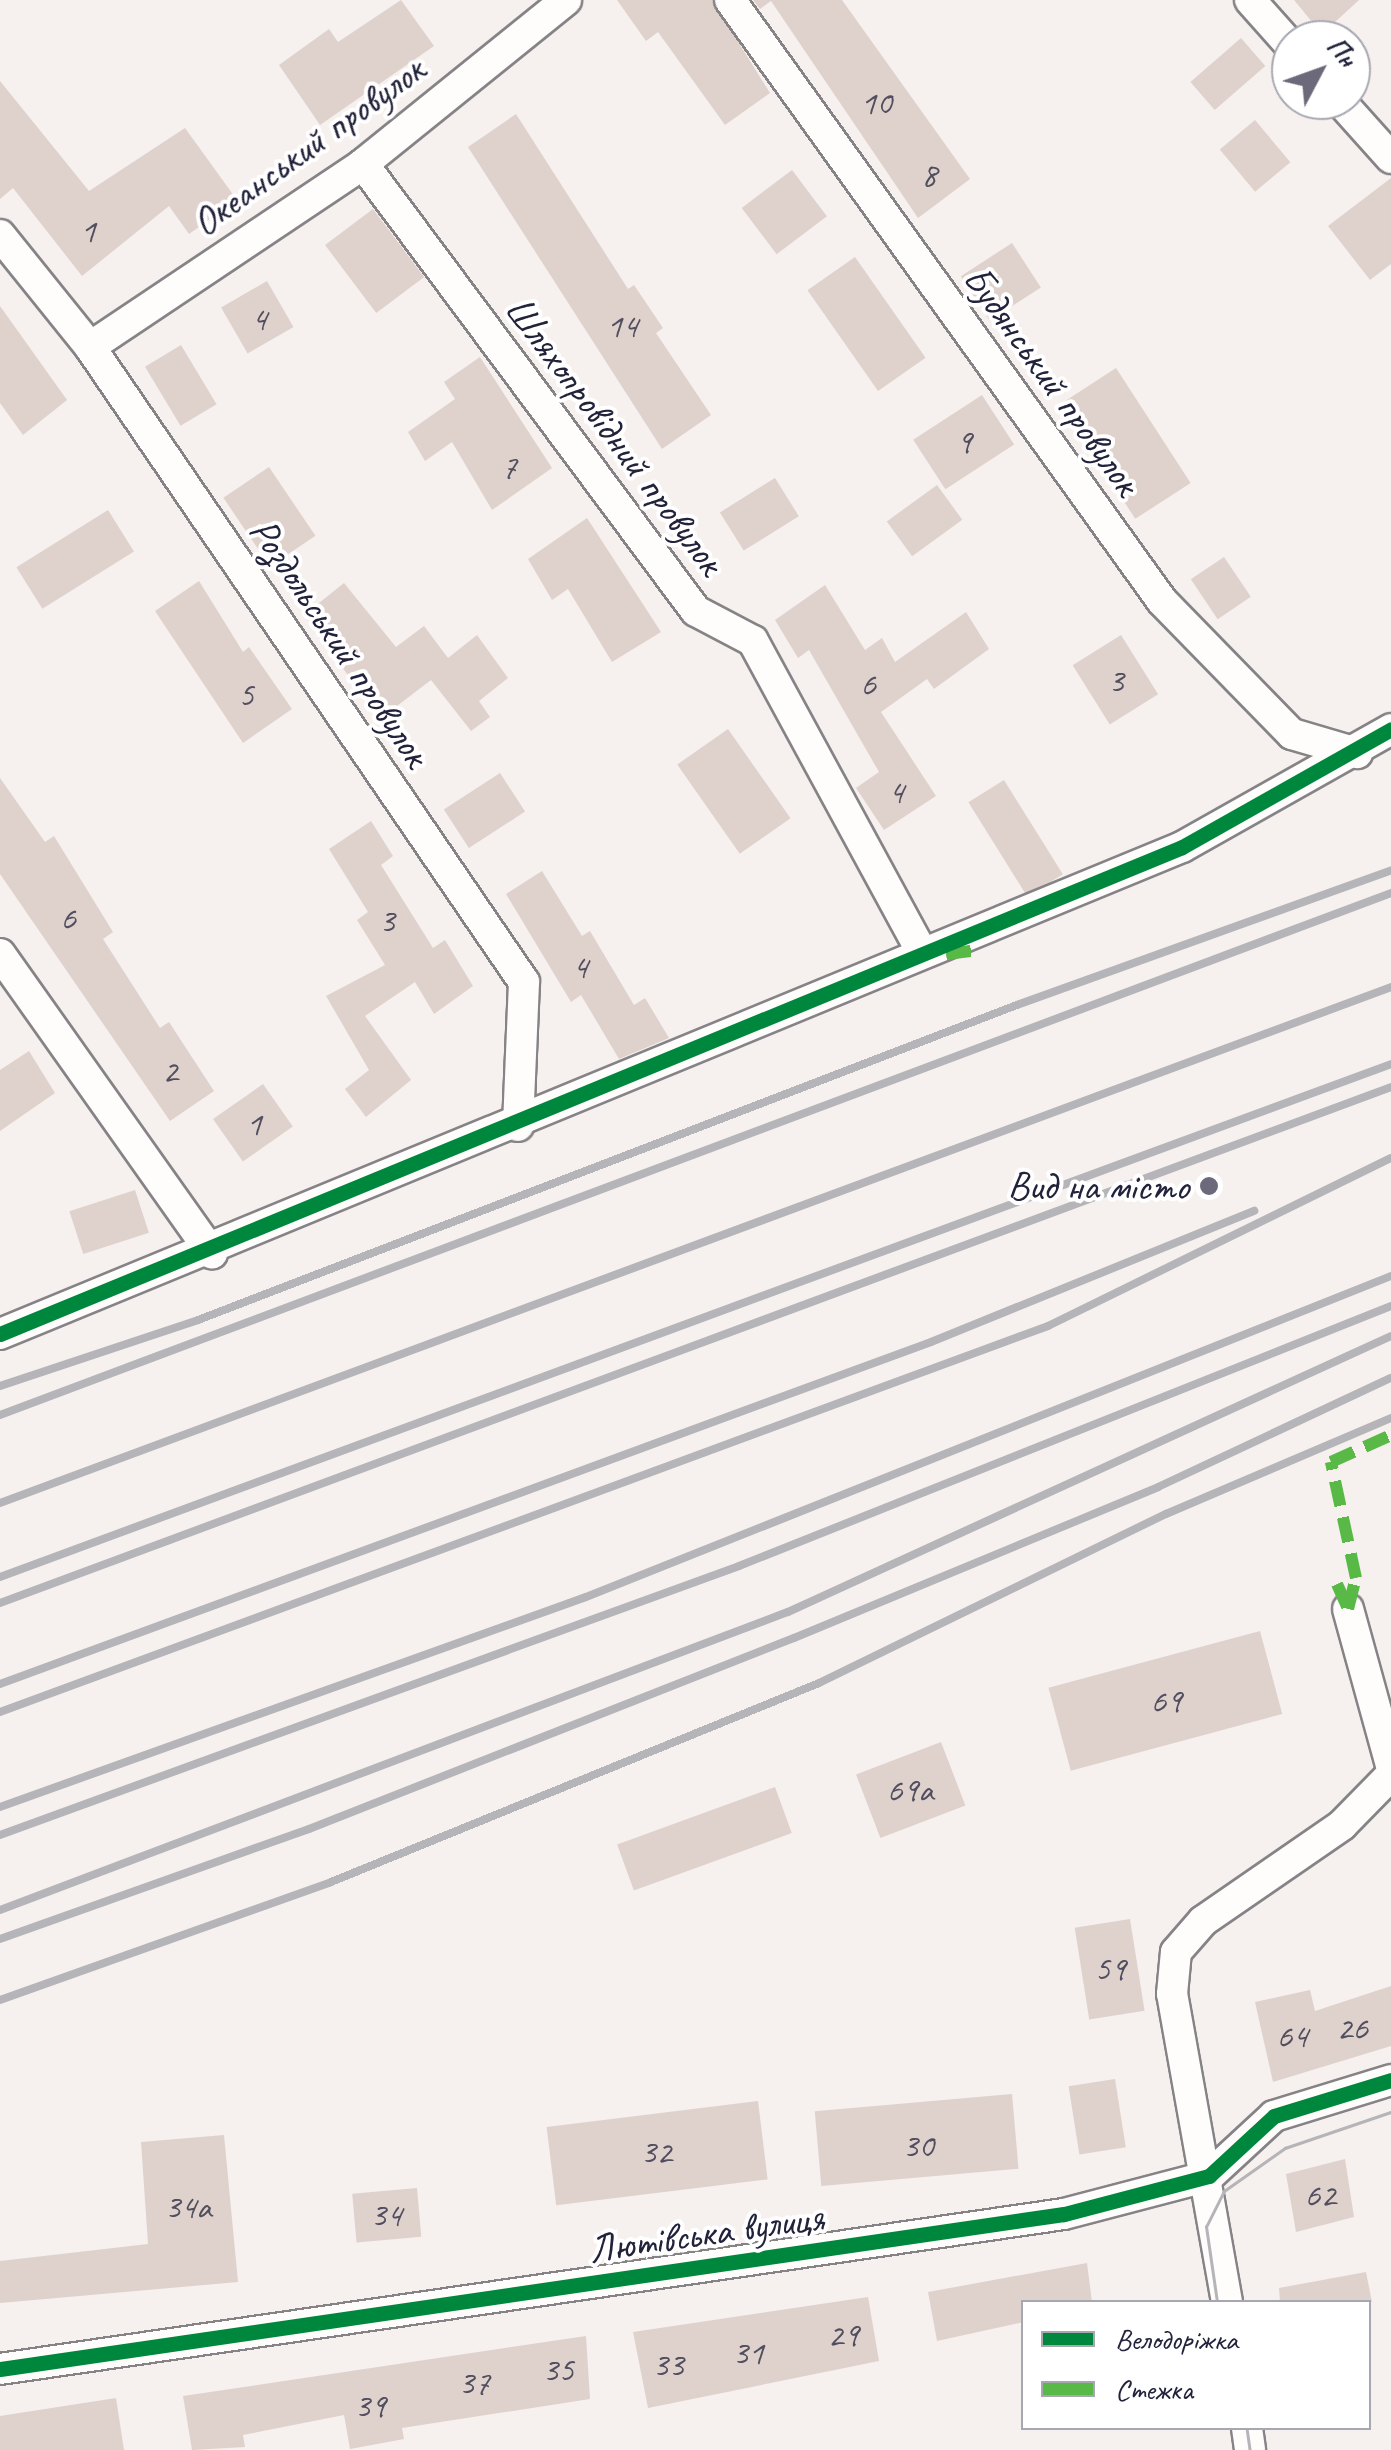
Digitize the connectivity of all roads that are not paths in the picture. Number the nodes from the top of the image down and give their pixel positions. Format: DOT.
graph roads {
  1 [pos="566,0"];
  2 [pos="730,0"];
  3 [pos="1250,0"];
  4 [pos="1271,24"];
  5 [pos="1357,120"];
  6 [pos="1391,158"];
  7 [pos="363,164"];
  8 [pos="0,235"];
  9 [pos="90,346"];
  10 [pos="1391,729"];
  11 [pos="1357,753"];
  12 [pos="922,952"];
  13 [pos="0,954"];
  14 [pos="518,1126"];
  15 [pos="212,1253"];
  16 [pos="0,1334"];
  17 [pos="1348,1608"];
  18 [pos="1391,1765"];
  19 [pos="1391,1775"];
  20 [pos="1391,2080"];
  21 [pos="1209,2176"];
  22 [pos="1227,2300"];
  23 [pos="0,2369"];
  1 -- 7 [label="street, Океанський провулок"];
  2 -- 11 [label="street, Будянський провулок"];
  3 -- 4 [label="street"];
  5 -- 6 [label="street"];
  7 -- 9 [label="street, Океанський провулок"];
  7 -- 12 [label="street, Шляхопровідний провулок"];
  8 -- 9 [label="street, Роздольський провулок"];
  9 -- 14 [label="street, Роздольський провулок"];
  10 -- 11 [label="street"];
  11 -- 12 [label="street"];
  12 -- 14 [label="street"];
  13 -- 15 [label="street"];
  14 -- 15 [label="street"];
  15 -- 16 [label="street"];
  17 -- 18 [label="street"];
  19 -- 21 [label="street"];
  20 -- 21 [label="street, Лютівська вулиця"];
  21 -- 22 [label="street"];
  21 -- 23 [label="street, Лютівська вулиця"];
}
